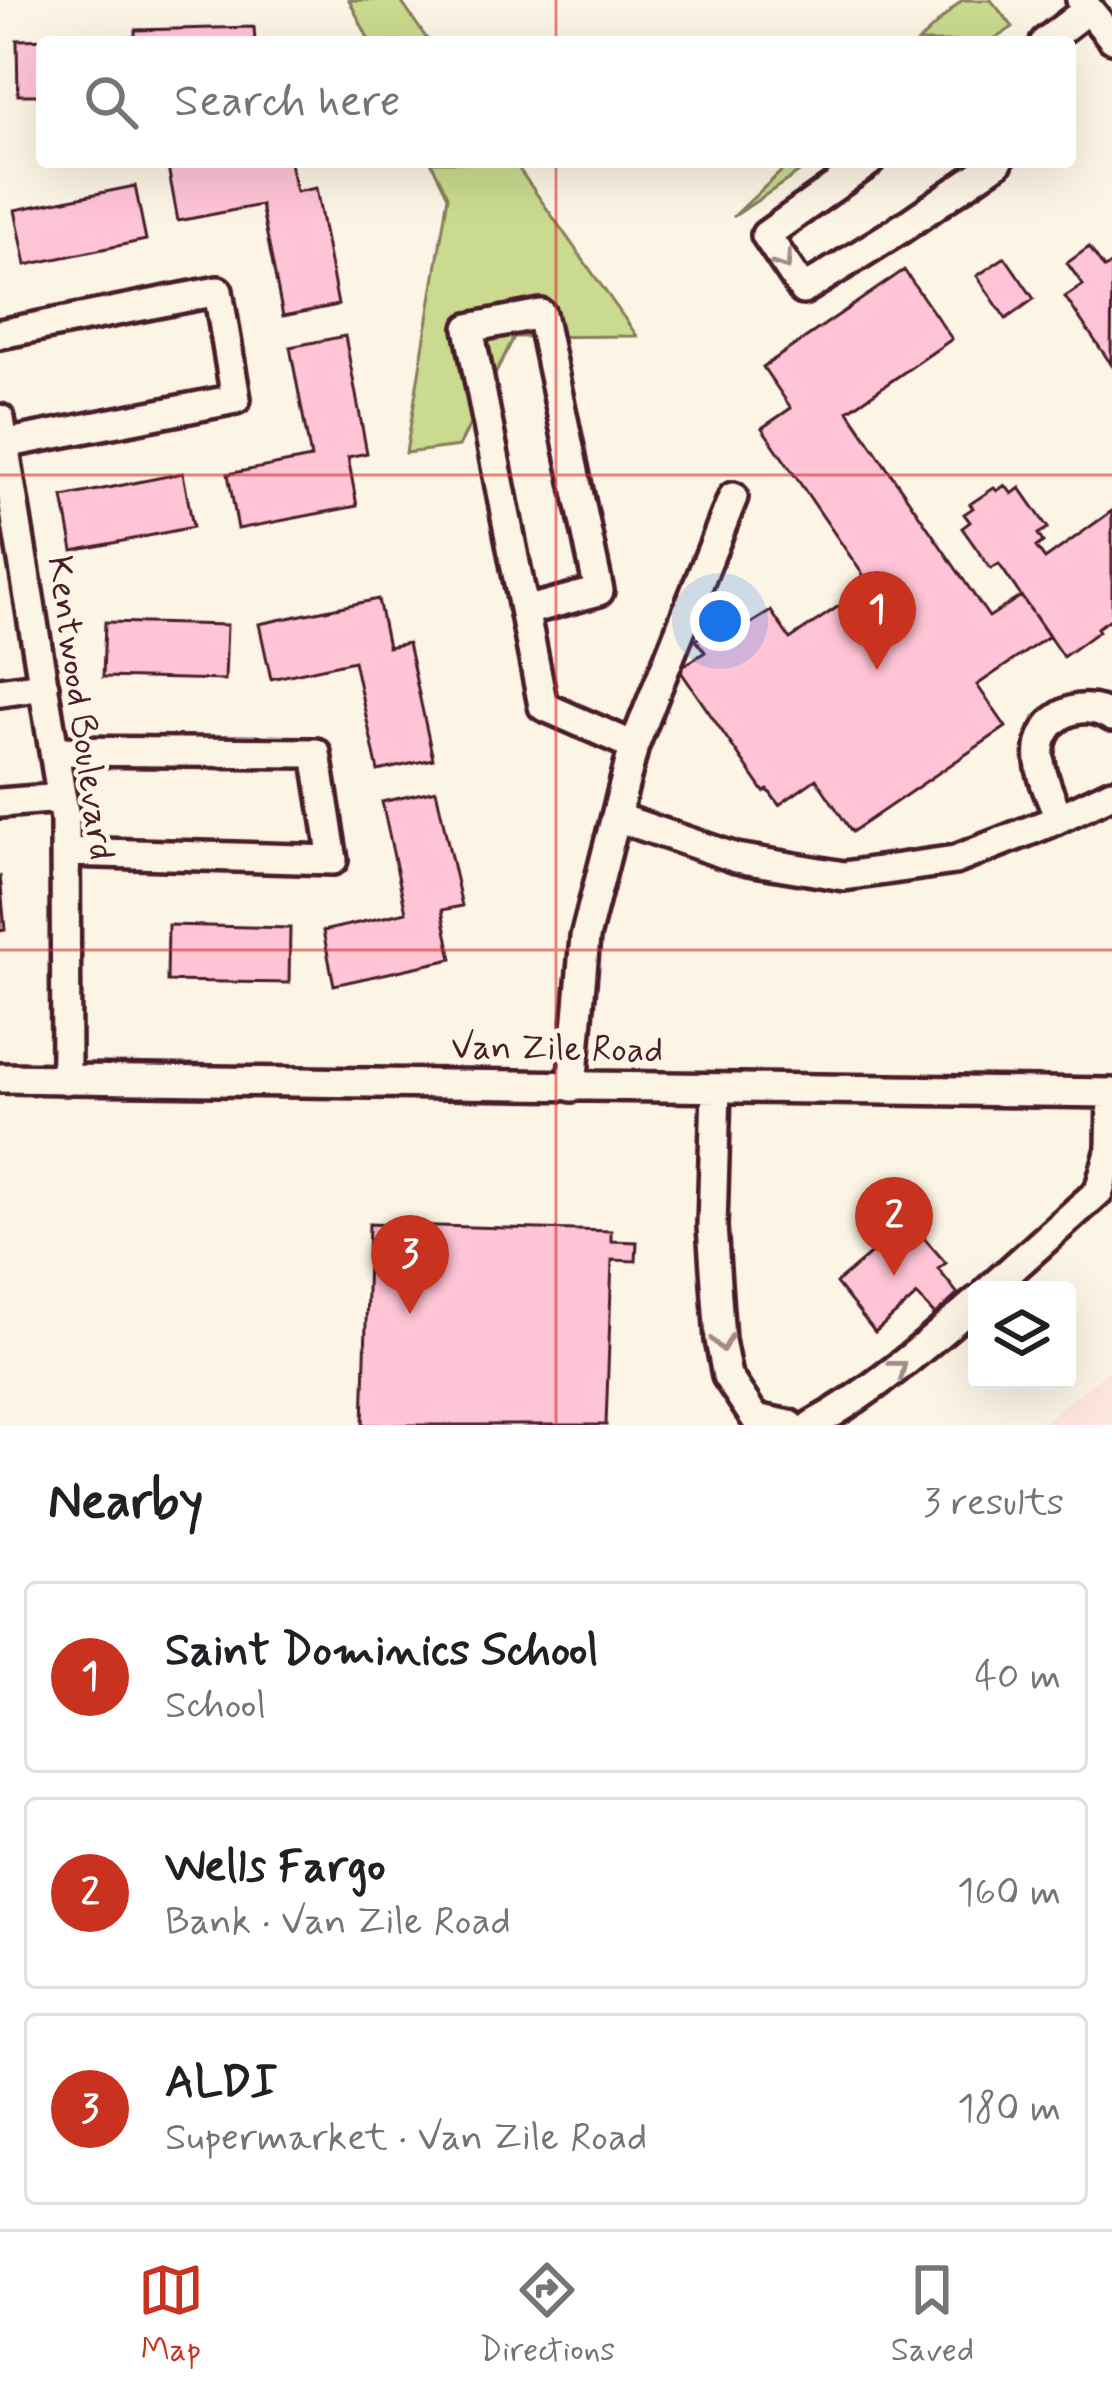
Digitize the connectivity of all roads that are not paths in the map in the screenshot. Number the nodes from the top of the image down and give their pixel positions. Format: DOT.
graph roads {
  1 [pos="1084,4"];
  2 [pos="1055,36"];
  3 [pos="1112,38"];
  4 [pos="861,168"];
  5 [pos="989,168"];
  6 [pos="0,334"];
  7 [pos="2,432"];
  8 [pos="733,497"];
  9 [pos="525,611"];
  10 [pos="44,686"];
  11 [pos="0,692"];
  12 [pos="1112,717"];
  13 [pos="634,746"];
  14 [pos="54,751"];
  15 [pos="1112,793"];
  16 [pos="62,798"];
  17 [pos="0,803"];
  18 [pos="616,817"];
  19 [pos="1058,818"];
  20 [pos="67,852"];
  21 [pos="0,1078"];
  22 [pos="66,1080"];
  23 [pos="572,1087"];
  24 [pos="716,1089"];
  25 [pos="1112,1094"];
  26 [pos="999,1281"];
  27 [pos="968,1309"];
  28 [pos="790,1425"];
  29 [pos="812,1425"];
  1 -- 2 [label="street"];
  1 -- 3 [label="street"];
  4 -- 5 [label="street, one-way"];
  6 -- 7 [label="street"];
  7 -- 10 [label="street, Kentwood Boulevard"];
  8 -- 13 [label="street"];
  9 -- 9 [label="street"];
  9 -- 13 [label="street"];
  10 -- 11 [label="street"];
  10 -- 14 [label="street, Kentwood Boulevard"];
  12 -- 19 [label="street"];
  13 -- 18 [label="street"];
  14 -- 16 [label="street, Kentwood Boulevard"];
  14 -- 20 [label="street"];
  15 -- 19 [label="street"];
  16 -- 17 [label="street"];
  16 -- 20 [label="street, Kentwood Boulevard"];
  18 -- 19 [label="street"];
  18 -- 23 [label="street"];
  20 -- 22 [label="street, Kentwood Boulevard"];
  21 -- 22 [label="street, Van Zile Road"];
  22 -- 23 [label="street, Van Zile Road"];
  23 -- 24 [label="street, Van Zile Road"];
  24 -- 25 [label="street, Van Zile Road"];
  24 -- 28 [label="street, one-way"];
  25 -- 26 [label="street"];
  29 -- 27 [label="street, one-way"];
}
